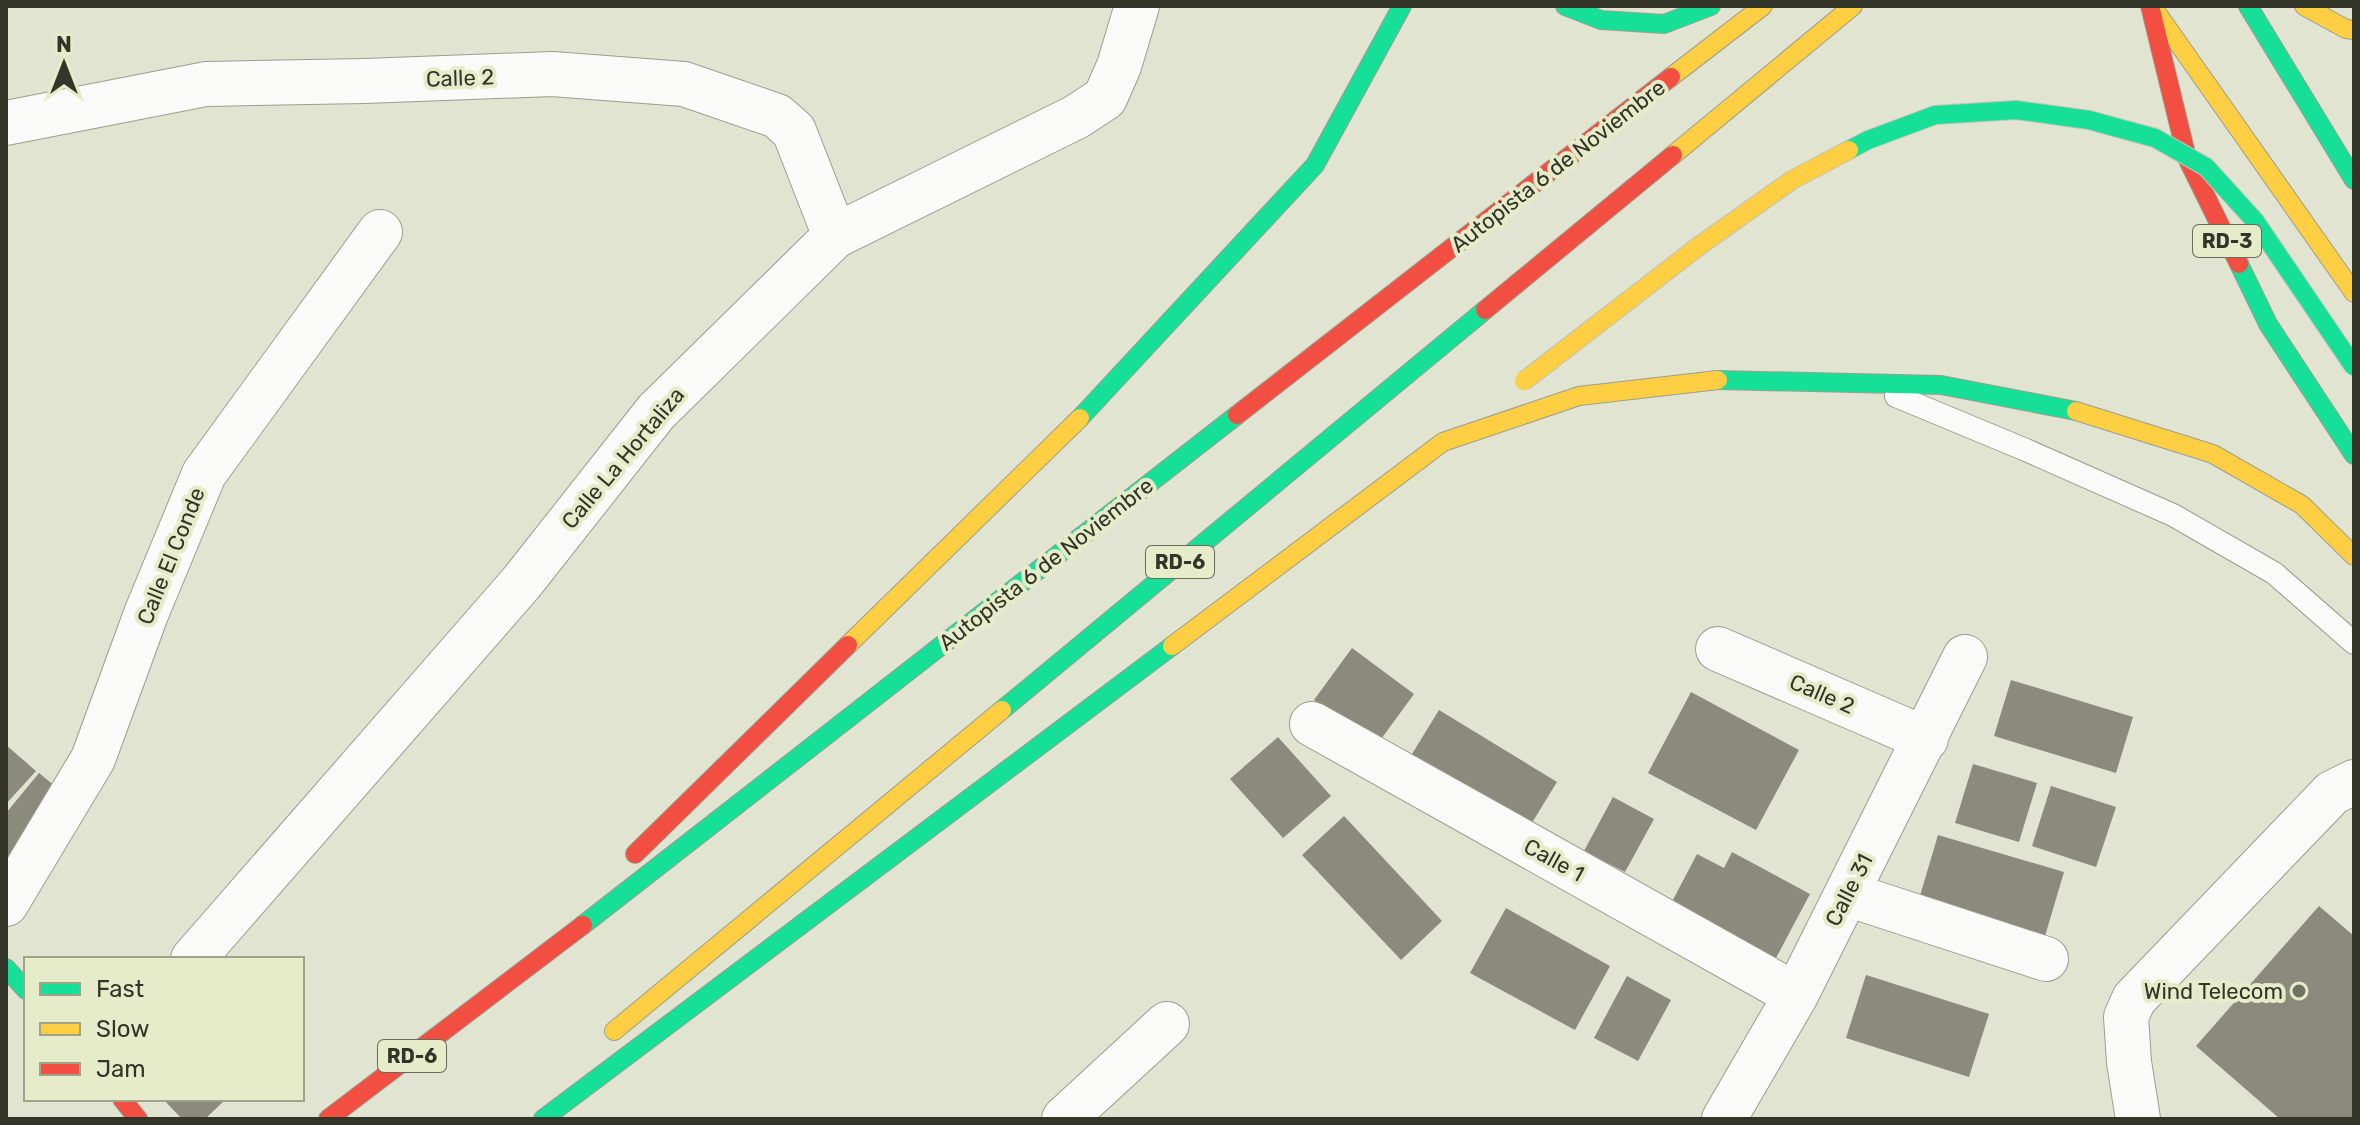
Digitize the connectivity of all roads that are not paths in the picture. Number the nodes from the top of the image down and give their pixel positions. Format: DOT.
graph roads {
  1 [pos="1137,6"];
  2 [pos="1402,6"];
  3 [pos="1565,6"];
  4 [pos="1711,6"];
  5 [pos="1763,6"];
  6 [pos="1853,6"];
  7 [pos="2151,6"];
  8 [pos="2248,6"];
  9 [pos="2304,6"];
  10 [pos="2354,30"];
  11 [pos="6,123"];
  12 [pos="2354,180"];
  13 [pos="380,232"];
  14 [pos="835,236"];
  15 [pos="2354,293"];
  16 [pos="2354,367"];
  17 [pos="1861,382"];
  18 [pos="1518,386"];
  19 [pos="1489,407"];
  20 [pos="1443,442"];
  21 [pos="2354,455"];
  22 [pos="2354,556"];
  23 [pos="2354,643"];
  24 [pos="1718,649"];
  25 [pos="1965,657"];
  26 [pos="1312,724"];
  27 [pos="1926,739"];
  28 [pos="2354,782"];
  29 [pos="619,870"];
  30 [pos="597,892"];
  31 [pos="1847,894"];
  32 [pos="6,904"];
  33 [pos="195,957"];
  34 [pos="2046,959"];
  35 [pos="6,968"];
  36 [pos="24,988"];
  37 [pos="496,992"];
  38 [pos="1796,995"];
  39 [pos="1167,1024"];
  40 [pos="605,1038"];
  41 [pos="124,1101"];
  42 [pos="138,1119"];
  43 [pos="328,1119"];
  44 [pos="543,1119"];
  45 [pos="1064,1119"];
  46 [pos="1724,1119"];
  47 [pos="2138,1119"];
  1 -- 14 [label="street, Calle La Hortaliza"];
  2 -- 29 [label="main road"];
  3 -- 4 [label="main road"];
  5 -- 37 [label="main road, Autopista 6 de Noviembre / RD-6"];
  6 -- 40 [label="main road, RD-6"];
  7 -- 15 [label="main road, RD-3"];
  7 -- 21 [label="main road, RD-3"];
  8 -- 12 [label="main road"];
  9 -- 10 [label="main road"];
  11 -- 14 [label="street, Calle 2"];
  13 -- 32 [label="street, Calle El Conde"];
  14 -- 33 [label="street, Calle La Hortaliza"];
  16 -- 18 [label="main road, bridge"];
  17 -- 20 [label="main road"];
  17 -- 22 [label="main road"];
  17 -- 23 [label="lane"];
  19 -- 20 [label="main road"];
  20 -- 44 [label="main road"];
  24 -- 27 [label="street, Calle 2"];
  25 -- 27 [label="street, Calle 31"];
  26 -- 38 [label="street, Calle 1"];
  27 -- 31 [label="street, Calle 31"];
  28 -- 47 [label="street"];
  30 -- 37 [label="main road"];
  31 -- 34 [label="street"];
  31 -- 38 [label="street, Calle 31"];
  35 -- 36 [label="main road"];
  37 -- 43 [label="main road, Autopista 6 de Noviembre / RD-6"];
  38 -- 46 [label="street, Calle 31"];
  39 -- 45 [label="street"];
  41 -- 42 [label="main road"];
}
